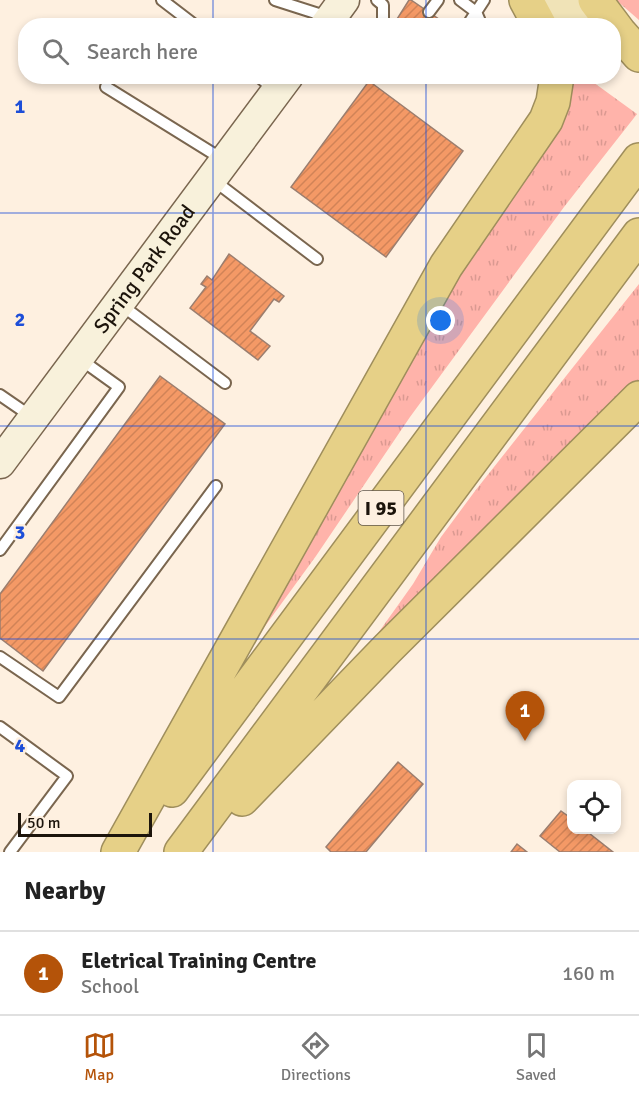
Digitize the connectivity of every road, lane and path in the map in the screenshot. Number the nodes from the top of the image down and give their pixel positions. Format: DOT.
graph roads {
  1 [pos="162,0"];
  2 [pos="275,0"];
  3 [pos="438,0"];
  4 [pos="460,0"];
  5 [pos="484,0"];
  6 [pos="526,0"];
  7 [pos="552,0"];
  8 [pos="594,0"];
  9 [pos="382,2"];
  10 [pos="429,12"];
  11 [pos="476,12"];
  12 [pos="334,15"];
  13 [pos="186,18"];
  14 [pos="383,18"];
  15 [pos="472,18"];
  16 [pos="479,18"];
  17 [pos="536,18"];
  18 [pos="576,18"];
  19 [pos="608,18"];
  20 [pos="621,34"];
  21 [pos="621,50"];
  22 [pos="639,55"];
  23 [pos="639,63"];
  24 [pos="272,84"];
  25 [pos="555,84"];
  26 [pos="106,87"];
  27 [pos="637,162"];
  28 [pos="218,170"];
  29 [pos="639,235"];
  30 [pos="317,259"];
  31 [pos="119,304"];
  32 [pos="77,357"];
  33 [pos="225,384"];
  34 [pos="0,395"];
  35 [pos="639,398"];
  36 [pos="33,418"];
  37 [pos="0,463"];
  38 [pos="216,486"];
  39 [pos="0,550"];
  40 [pos="0,657"];
  41 [pos="0,727"];
  42 [pos="10,852"];
  43 [pos="118,852"];
  44 [pos="126,852"];
  45 [pos="181,852"];
  46 [pos="191,852"];
  1 -- 13 [label="lane"];
  2 -- 12 [label="lane"];
  3 -- 10 [label="lane"];
  4 -- 11 [label="lane"];
  5 -- 11 [label="lane"];
  6 -- 17 [label="highway"];
  7 -- 18 [label="main road"];
  8 -- 19 [label="highway"];
  9 -- 14 [label="lane"];
  11 -- 15 [label="lane"];
  11 -- 16 [label="lane"];
  20 -- 22 [label="highway"];
  21 -- 23 [label="main road"];
  24 -- 28 [label="main road, Spring Park Road"];
  25 -- 43 [label="highway"];
  26 -- 28 [label="lane"];
  27 -- 44 [label="highway, I 95"];
  28 -- 30 [label="lane"];
  28 -- 31 [label="main road, Spring Park Road"];
  29 -- 45 [label="highway, I 95"];
  31 -- 32 [label="main road, Spring Park Road"];
  31 -- 33 [label="lane"];
  32 -- 36 [label="main road, Spring Park Road"];
  32 -- 39 [label="lane"];
  34 -- 36 [label="lane"];
  35 -- 46 [label="highway"];
  36 -- 37 [label="main road, Spring Park Road"];
  38 -- 40 [label="lane"];
  41 -- 42 [label="lane"];
}
